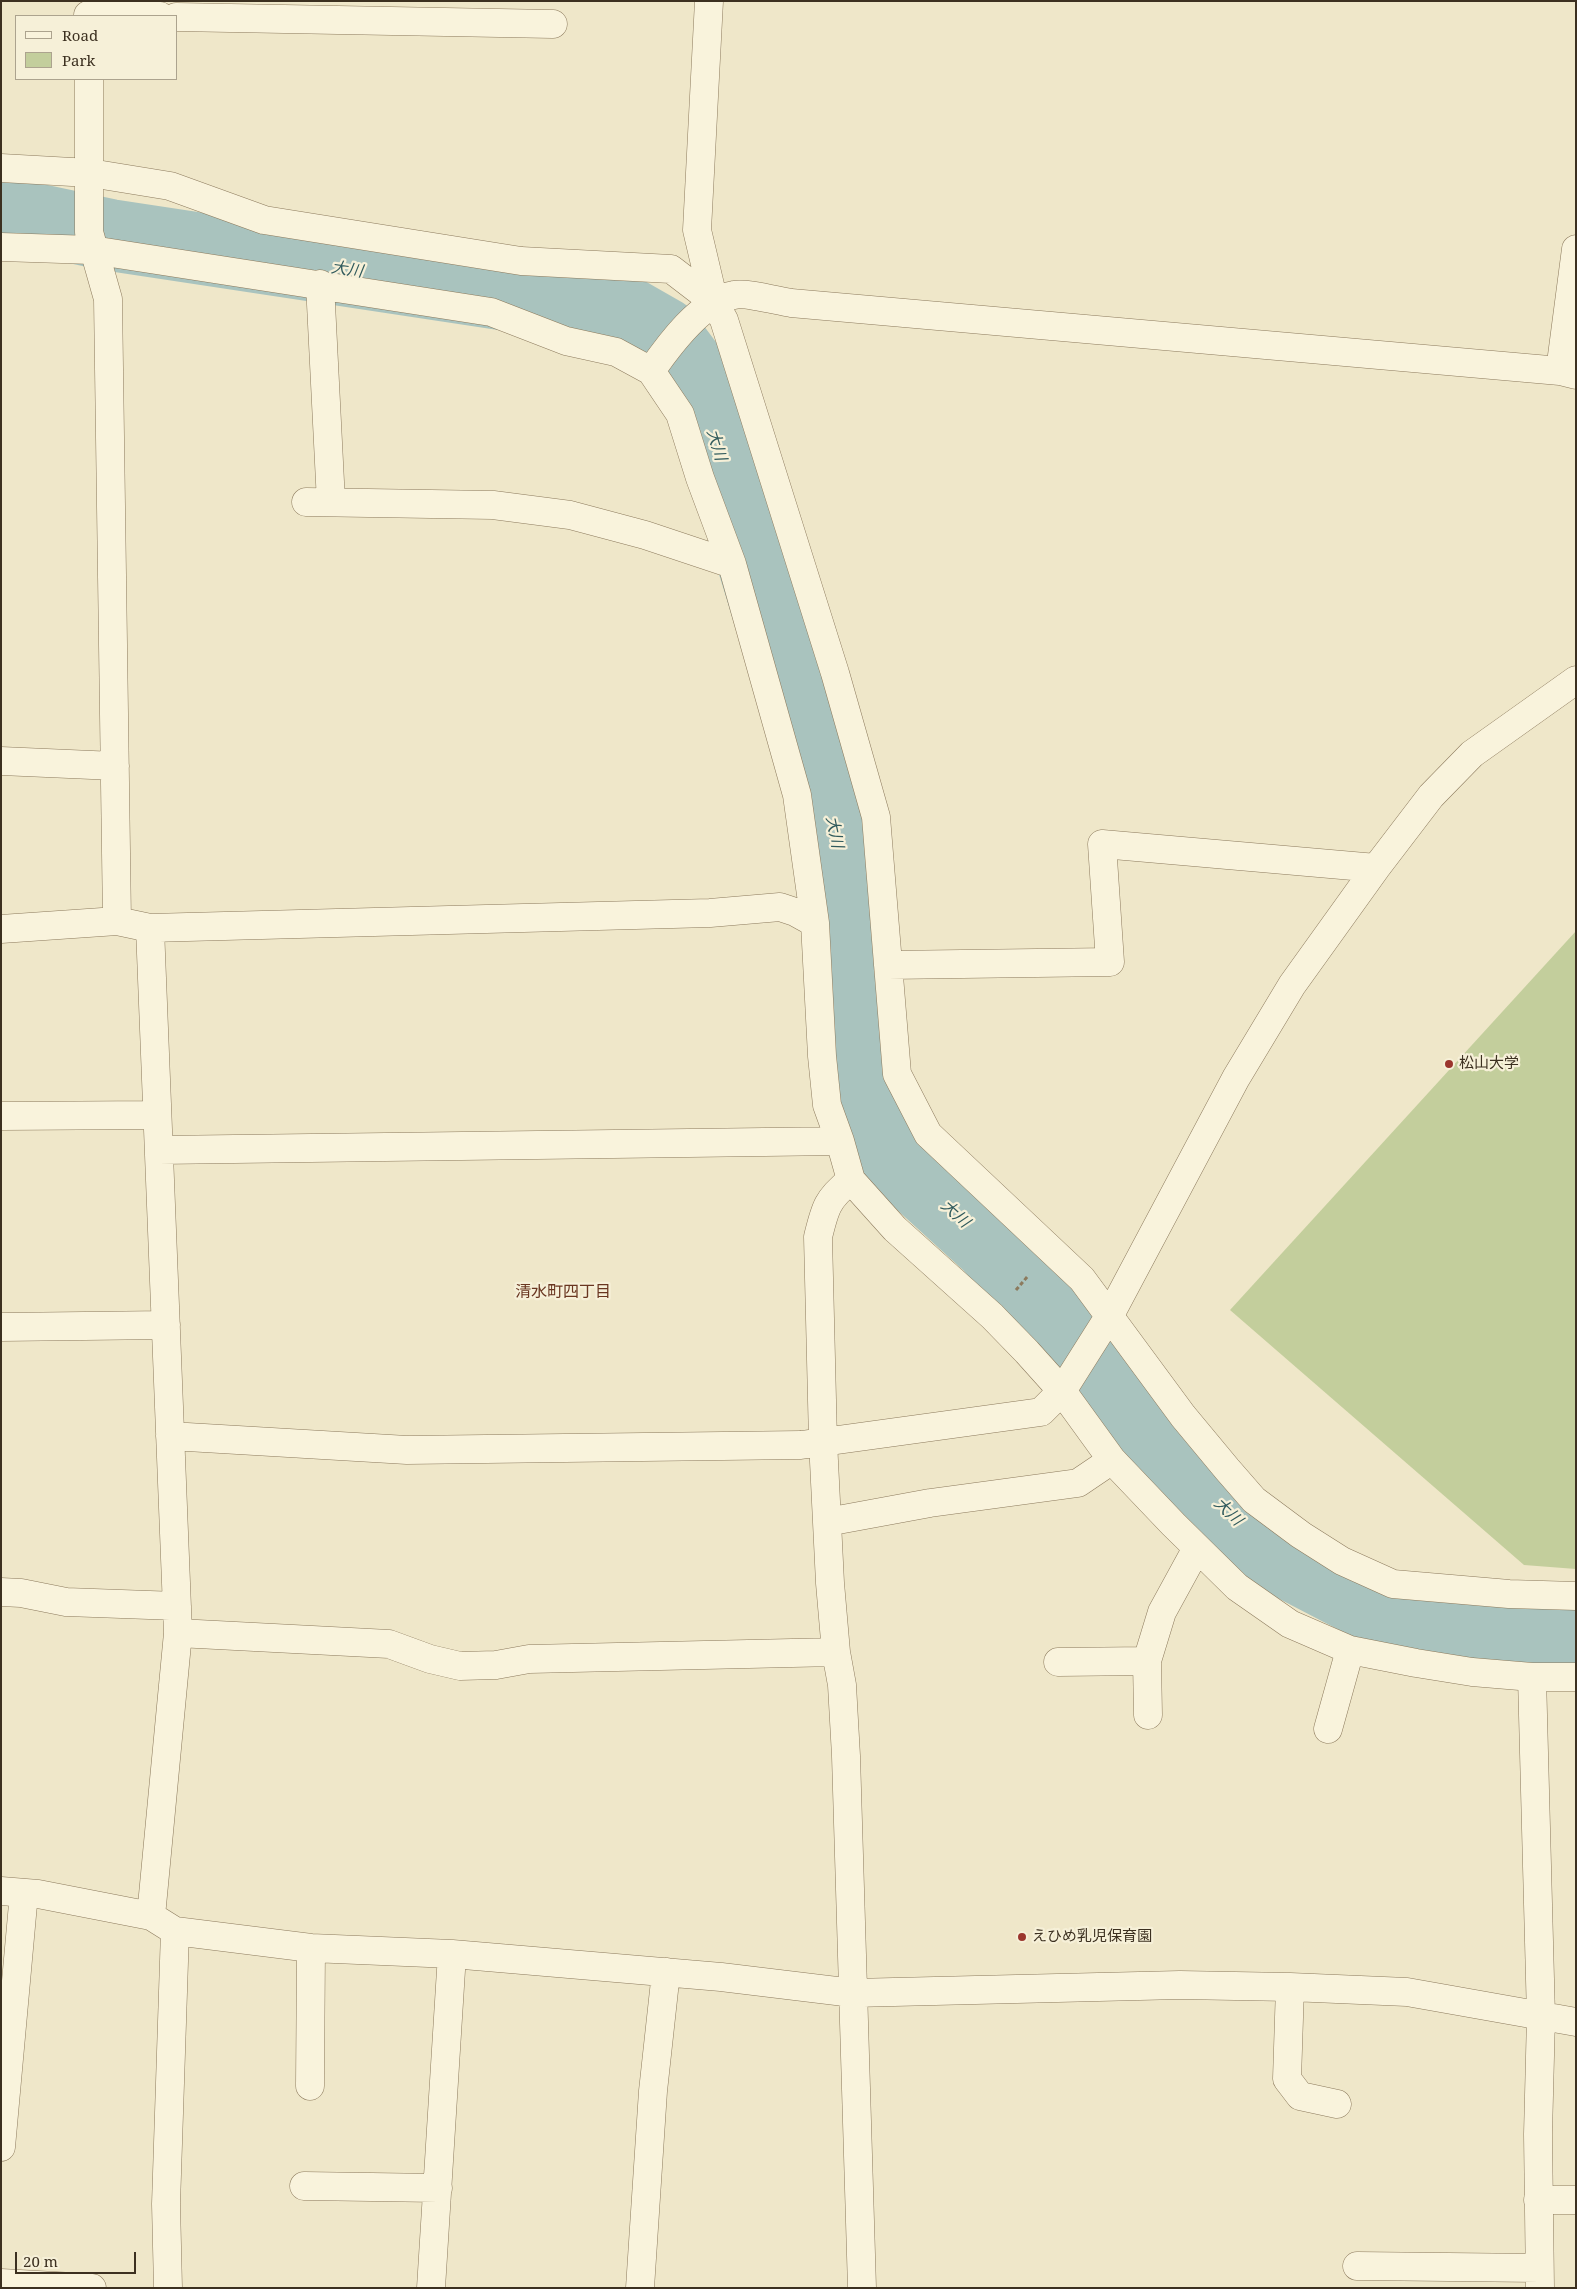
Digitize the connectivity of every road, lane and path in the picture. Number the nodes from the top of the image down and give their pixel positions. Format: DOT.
graph roads {
  1 [pos="709,1"];
  2 [pos="88,11"];
  3 [pos="146,15"];
  4 [pos="178,17"];
  5 [pos="553,24"];
  6 [pos="89,80"];
  7 [pos="1,168"];
  8 [pos="90,180"];
  9 [pos="91,241"];
  10 [pos="1,247"];
  11 [pos="1576,250"];
  12 [pos="320,284"];
  13 [pos="714,302"];
  14 [pos="655,365"];
  15 [pos="1568,373"];
  16 [pos="732,564"];
  17 [pos="1576,680"];
  18 [pos="1,760"];
  19 [pos="115,766"];
  20 [pos="1376,868"];
  21 [pos="117,921"];
  22 [pos="814,923"];
  23 [pos="150,928"];
  24 [pos="1,929"];
  25 [pos="888,965"];
  26 [pos="157,1115"];
  27 [pos="1,1116"];
  28 [pos="840,1141"];
  29 [pos="159,1150"];
  30 [pos="851,1180"];
  31 [pos="1034,1270"];
  32 [pos="1014,1292"];
  33 [pos="1107,1320"];
  34 [pos="166,1325"];
  35 [pos="1,1327"];
  36 [pos="1068,1382"];
  37 [pos="170,1436"];
  38 [pos="824,1441"];
  39 [pos="1112,1460"];
  40 [pos="827,1522"];
  41 [pos="1197,1548"];
  42 [pos="1,1592"];
  43 [pos="1576,1596"];
  44 [pos="177,1606"];
  45 [pos="178,1633"];
  46 [pos="1350,1650"];
  47 [pos="836,1652"];
  48 [pos="1147,1661"];
  49 [pos="1058,1662"];
  50 [pos="1532,1677"];
  51 [pos="1576,1677"];
  52 [pos="1148,1715"];
  53 [pos="1328,1729"];
  54 [pos="12,1892"];
  55 [pos="151,1916"];
  56 [pos="175,1930"];
  57 [pos="312,1948"];
  58 [pos="452,1954"];
  59 [pos="666,1972"];
  60 [pos="1290,1987"];
  61 [pos="853,1993"];
  62 [pos="1541,2017"];
  63 [pos="1576,2022"];
  64 [pos="310,2086"];
  65 [pos="1337,2104"];
  66 [pos="1,2146"];
  67 [pos="304,2186"];
  68 [pos="438,2188"];
  69 [pos="1538,2200"];
  70 [pos="1576,2200"];
  71 [pos="1357,2266"];
  72 [pos="1540,2278"];
  73 [pos="10,2285"];
  74 [pos="92,2288"];
  75 [pos="168,2288"];
  76 [pos="431,2288"];
  77 [pos="640,2288"];
  78 [pos="862,2288"];
  1 -- 13 [label="street"];
  2 -- 3 [label="street"];
  4 -- 5 [label="street"];
  6 -- 8 [label="street"];
  7 -- 8 [label="street"];
  8 -- 9 [label="street"];
  8 -- 13 [label="street"];
  9 -- 10 [label="street"];
  9 -- 12 [label="street"];
  9 -- 19 [label="street"];
  11 -- 15 [label="street"];
  12 -- 14 [label="street"];
  12 -- 16 [label="street"];
  13 -- 14 [label="street"];
  13 -- 15 [label="street"];
  13 -- 25 [label="street"];
  14 -- 16 [label="street"];
  16 -- 22 [label="street"];
  17 -- 20 [label="street"];
  18 -- 19 [label="street"];
  19 -- 21 [label="street"];
  20 -- 25 [label="street"];
  20 -- 33 [label="street"];
  21 -- 23 [label="street"];
  21 -- 24 [label="street"];
  22 -- 23 [label="street"];
  22 -- 28 [label="street"];
  23 -- 26 [label="street"];
  25 -- 33 [label="street"];
  26 -- 27 [label="street"];
  26 -- 29 [label="street"];
  28 -- 29 [label="street"];
  28 -- 30 [label="street"];
  29 -- 34 [label="street"];
  30 -- 36 [label="street"];
  30 -- 38 [label="street"];
  31 -- 32 [label="path"];
  33 -- 36 [label="street"];
  33 -- 43 [label="street"];
  34 -- 35 [label="street"];
  34 -- 37 [label="street"];
  36 -- 38 [label="street"];
  36 -- 39 [label="street"];
  37 -- 38 [label="street"];
  37 -- 44 [label="street"];
  38 -- 40 [label="street"];
  39 -- 40 [label="street"];
  39 -- 41 [label="street"];
  40 -- 47 [label="street"];
  41 -- 46 [label="street"];
  41 -- 48 [label="street"];
  42 -- 44 [label="street"];
  44 -- 45 [label="street"];
  45 -- 47 [label="street"];
  45 -- 55 [label="street"];
  46 -- 50 [label="street"];
  46 -- 53 [label="street"];
  47 -- 61 [label="street"];
  48 -- 49 [label="street"];
  48 -- 52 [label="street"];
  50 -- 51 [label="street"];
  50 -- 62 [label="street"];
  54 -- 55 [label="street"];
  54 -- 66 [label="street"];
  55 -- 56 [label="street"];
  56 -- 57 [label="street"];
  56 -- 75 [label="street"];
  57 -- 58 [label="street"];
  57 -- 64 [label="street"];
  58 -- 59 [label="street"];
  58 -- 68 [label="street"];
  59 -- 61 [label="street"];
  59 -- 77 [label="street"];
  60 -- 61 [label="street"];
  60 -- 62 [label="street"];
  60 -- 65 [label="street"];
  61 -- 78 [label="street"];
  62 -- 63 [label="street"];
  62 -- 69 [label="street"];
  67 -- 68 [label="street"];
  68 -- 76 [label="street"];
  69 -- 70 [label="street"];
  69 -- 72 [label="street"];
  71 -- 72 [label="street"];
  73 -- 74 [label="street"];
}
